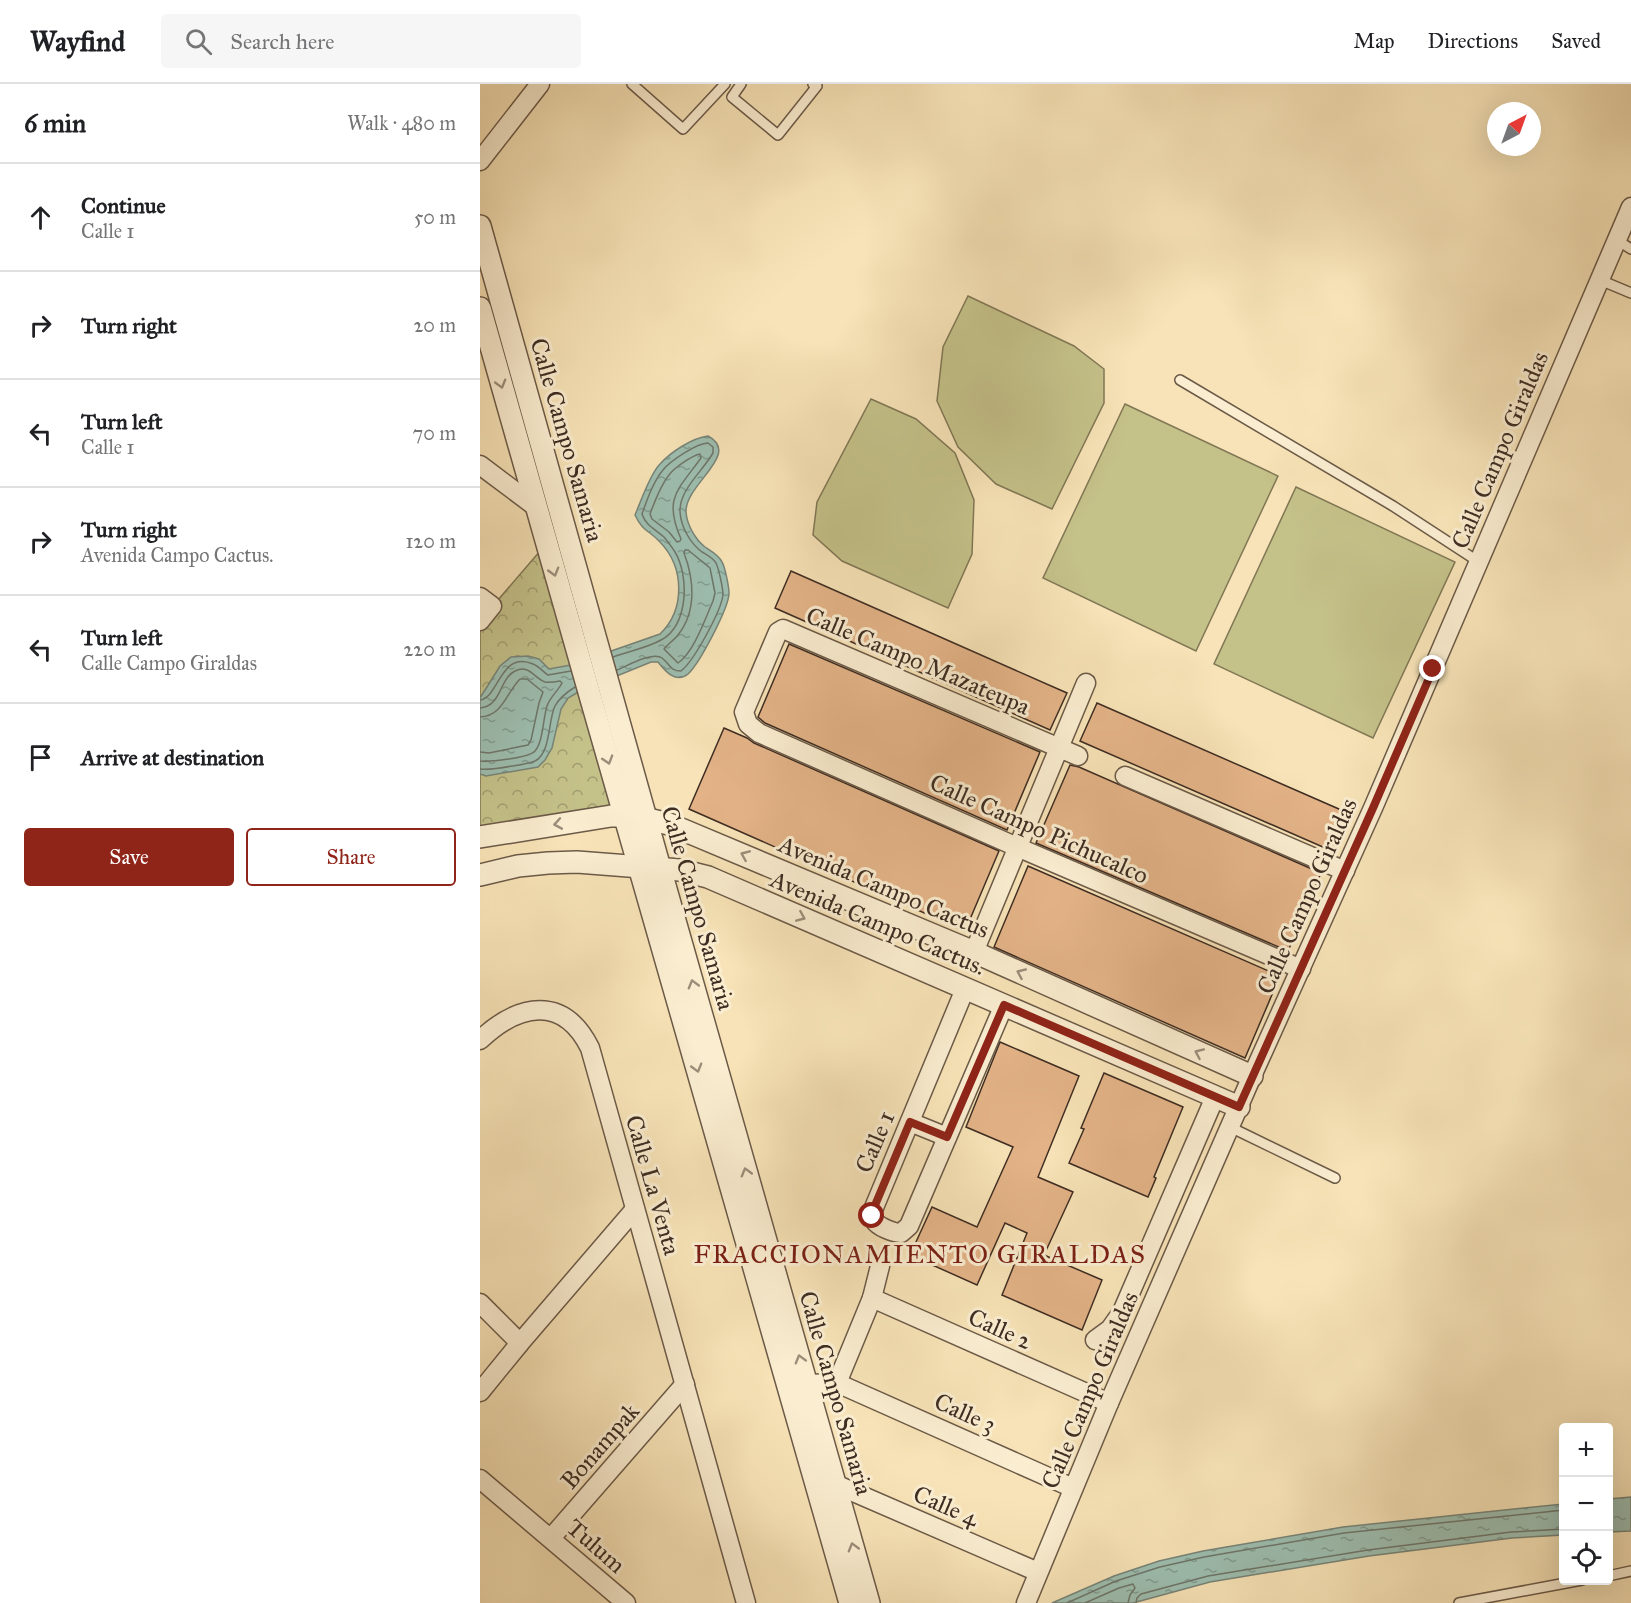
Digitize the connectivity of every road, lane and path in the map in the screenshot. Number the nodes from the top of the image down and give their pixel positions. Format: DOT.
graph roads {
  1 [pos="520,84"];
  2 [pos="540,84"];
  3 [pos="632,84"];
  4 [pos="725,84"];
  5 [pos="741,84"];
  6 [pos="813,84"];
  7 [pos="525,104"];
  8 [pos="480,161"];
  9 [pos="1631,207"];
  10 [pos="480,226"];
  11 [pos="1624,245"];
  12 [pos="1600,280"];
  13 [pos="1631,293"];
  14 [pos="481,313"];
  15 [pos="1180,380"];
  16 [pos="480,465"];
  17 [pos="536,507"];
  18 [pos="1479,562"];
  19 [pos="486,601"];
  20 [pos="480,621"];
  21 [pos="1086,683"];
  22 [pos="759,733"];
  23 [pos="1059,748"];
  24 [pos="1077,756"];
  25 [pos="1125,776"];
  26 [pos="624,816"];
  27 [pos="646,818"];
  28 [pos="480,837"];
  29 [pos="1017,847"];
  30 [pos="650,868"];
  31 [pos="1344,871"];
  32 [pos="480,875"];
  33 [pos="974,952"];
  34 [pos="1301,969"];
  35 [pos="965,989"];
  36 [pos="1004,1005"];
  37 [pos="480,1040"];
  38 [pos="1252,1077"];
  39 [pos="1215,1097"];
  40 [pos="1239,1107"];
  41 [pos="910,1122"];
  42 [pos="1230,1127"];
  43 [pos="947,1137"];
  44 [pos="1335,1178"];
  45 [pos="635,1209"];
  46 [pos="880,1266"];
  47 [pos="872,1298"];
  48 [pos="480,1303"];
  49 [pos="1095,1340"];
  50 [pos="520,1343"];
  51 [pos="837,1383"];
  52 [pos="685,1384"];
  53 [pos="798,1386"];
  54 [pos="480,1392"];
  55 [pos="1109,1403"];
  56 [pos="480,1479"];
  57 [pos="835,1484"];
  58 [pos="1073,1488"];
  59 [pos="551,1539"];
  60 [pos="1038,1572"];
  61 [pos="1631,1572"];
  62 [pos="1613,1575"];
  63 [pos="1560,1585"];
  64 [pos="1023,1601"];
  65 [pos="626,1603"];
  66 [pos="746,1603"];
  67 [pos="850,1603"];
  68 [pos="869,1603"];
  69 [pos="1459,1603"];
  1 -- 7 [label="street"];
  2 -- 7 [label="street"];
  3 -- 4 [label="lane"];
  5 -- 6 [label="lane"];
  7 -- 8 [label="street"];
  9 -- 11 [label="street, Calle Campo Giraldas"];
  10 -- 27 [label="street, Calle Campo Samaria"];
  11 -- 12 [label="street, Calle Campo Giraldas"];
  12 -- 13 [label="lane"];
  12 -- 18 [label="street, Calle Campo Giraldas"];
  14 -- 17 [label="street, Calle Campo Samaria, one-way"];
  15 -- 18 [label="lane"];
  16 -- 17 [label="street"];
  17 -- 26 [label="street, Calle Campo Samaria, one-way"];
  18 -- 31 [label="street, Calle Campo Giraldas"];
  19 -- 20 [label="street"];
  21 -- 23 [label="street"];
  22 -- 23 [label="street, Calle Campo Mazateupa"];
  22 -- 29 [label="street, Calle Campo Pichucalco"];
  23 -- 24 [label="street, Calle Campo Mazateupa"];
  23 -- 29 [label="street"];
  25 -- 31 [label="street"];
  26 -- 27 [label="street, Avenida Campo Cactus"];
  26 -- 28 [label="street, Avenida Campo Cactus, one-way"];
  26 -- 30 [label="street, Calle Campo Samaria"];
  27 -- 30 [label="street, Calle Campo Samaria"];
  33 -- 27 [label="street, Avenida Campo Cactus, one-way"];
  29 -- 33 [label="street"];
  29 -- 34 [label="street, Calle Campo Pichucalco"];
  30 -- 32 [label="street, Avenida Campo Cactus."];
  30 -- 35 [label="street, Avenida Campo Cactus., one-way"];
  30 -- 53 [label="street, Calle Campo Samaria"];
  31 -- 34 [label="street, Calle Campo Giraldas"];
  38 -- 33 [label="street, Avenida Campo Cactus, one-way"];
  34 -- 38 [label="street, Calle Campo Giraldas"];
  35 -- 36 [label="street, Avenida Campo Cactus."];
  35 -- 41 [label="street, Calle 1"];
  36 -- 39 [label="street, Avenida Campo Cactus."];
  36 -- 43 [label="street, Calle 1"];
  37 -- 45 [label="street, Calle La Venta"];
  38 -- 40 [label="street, Calle Campo Giraldas"];
  39 -- 40 [label="street, Avenida Campo Cactus."];
  39 -- 49 [label="street, Calle Campo Giraldas"];
  40 -- 42 [label="street, Calle Campo Giraldas"];
  41 -- 43 [label="street"];
  41 -- 43 [label="street, Calle 1"];
  42 -- 44 [label="lane"];
  42 -- 55 [label="street, Calle Campo Giraldas"];
  45 -- 50 [label="street"];
  45 -- 52 [label="street, Calle La Venta"];
  46 -- 47 [label="street"];
  47 -- 51 [label="street"];
  47 -- 55 [label="street, Calle 2"];
  48 -- 50 [label="street"];
  50 -- 54 [label="street"];
  51 -- 53 [label="street"];
  51 -- 58 [label="street, Calle 3"];
  52 -- 59 [label="street, Bonampak"];
  52 -- 66 [label="street, Calle La Venta"];
  53 -- 57 [label="street, Calle Campo Samaria"];
  53 -- 67 [label="street, Calle Campo Samaria"];
  55 -- 58 [label="street, Calle Campo Giraldas"];
  56 -- 59 [label="street, Tulum"];
  57 -- 60 [label="street, Calle 4"];
  68 -- 57 [label="street, Calle Campo Samaria, one-way"];
  58 -- 60 [label="street, Calle Campo Giraldas"];
  59 -- 65 [label="street, Tulum"];
  60 -- 64 [label="street, Calle Campo Giraldas"];
  61 -- 62 [label="lane"];
  63 -- 69 [label="lane"];
}
